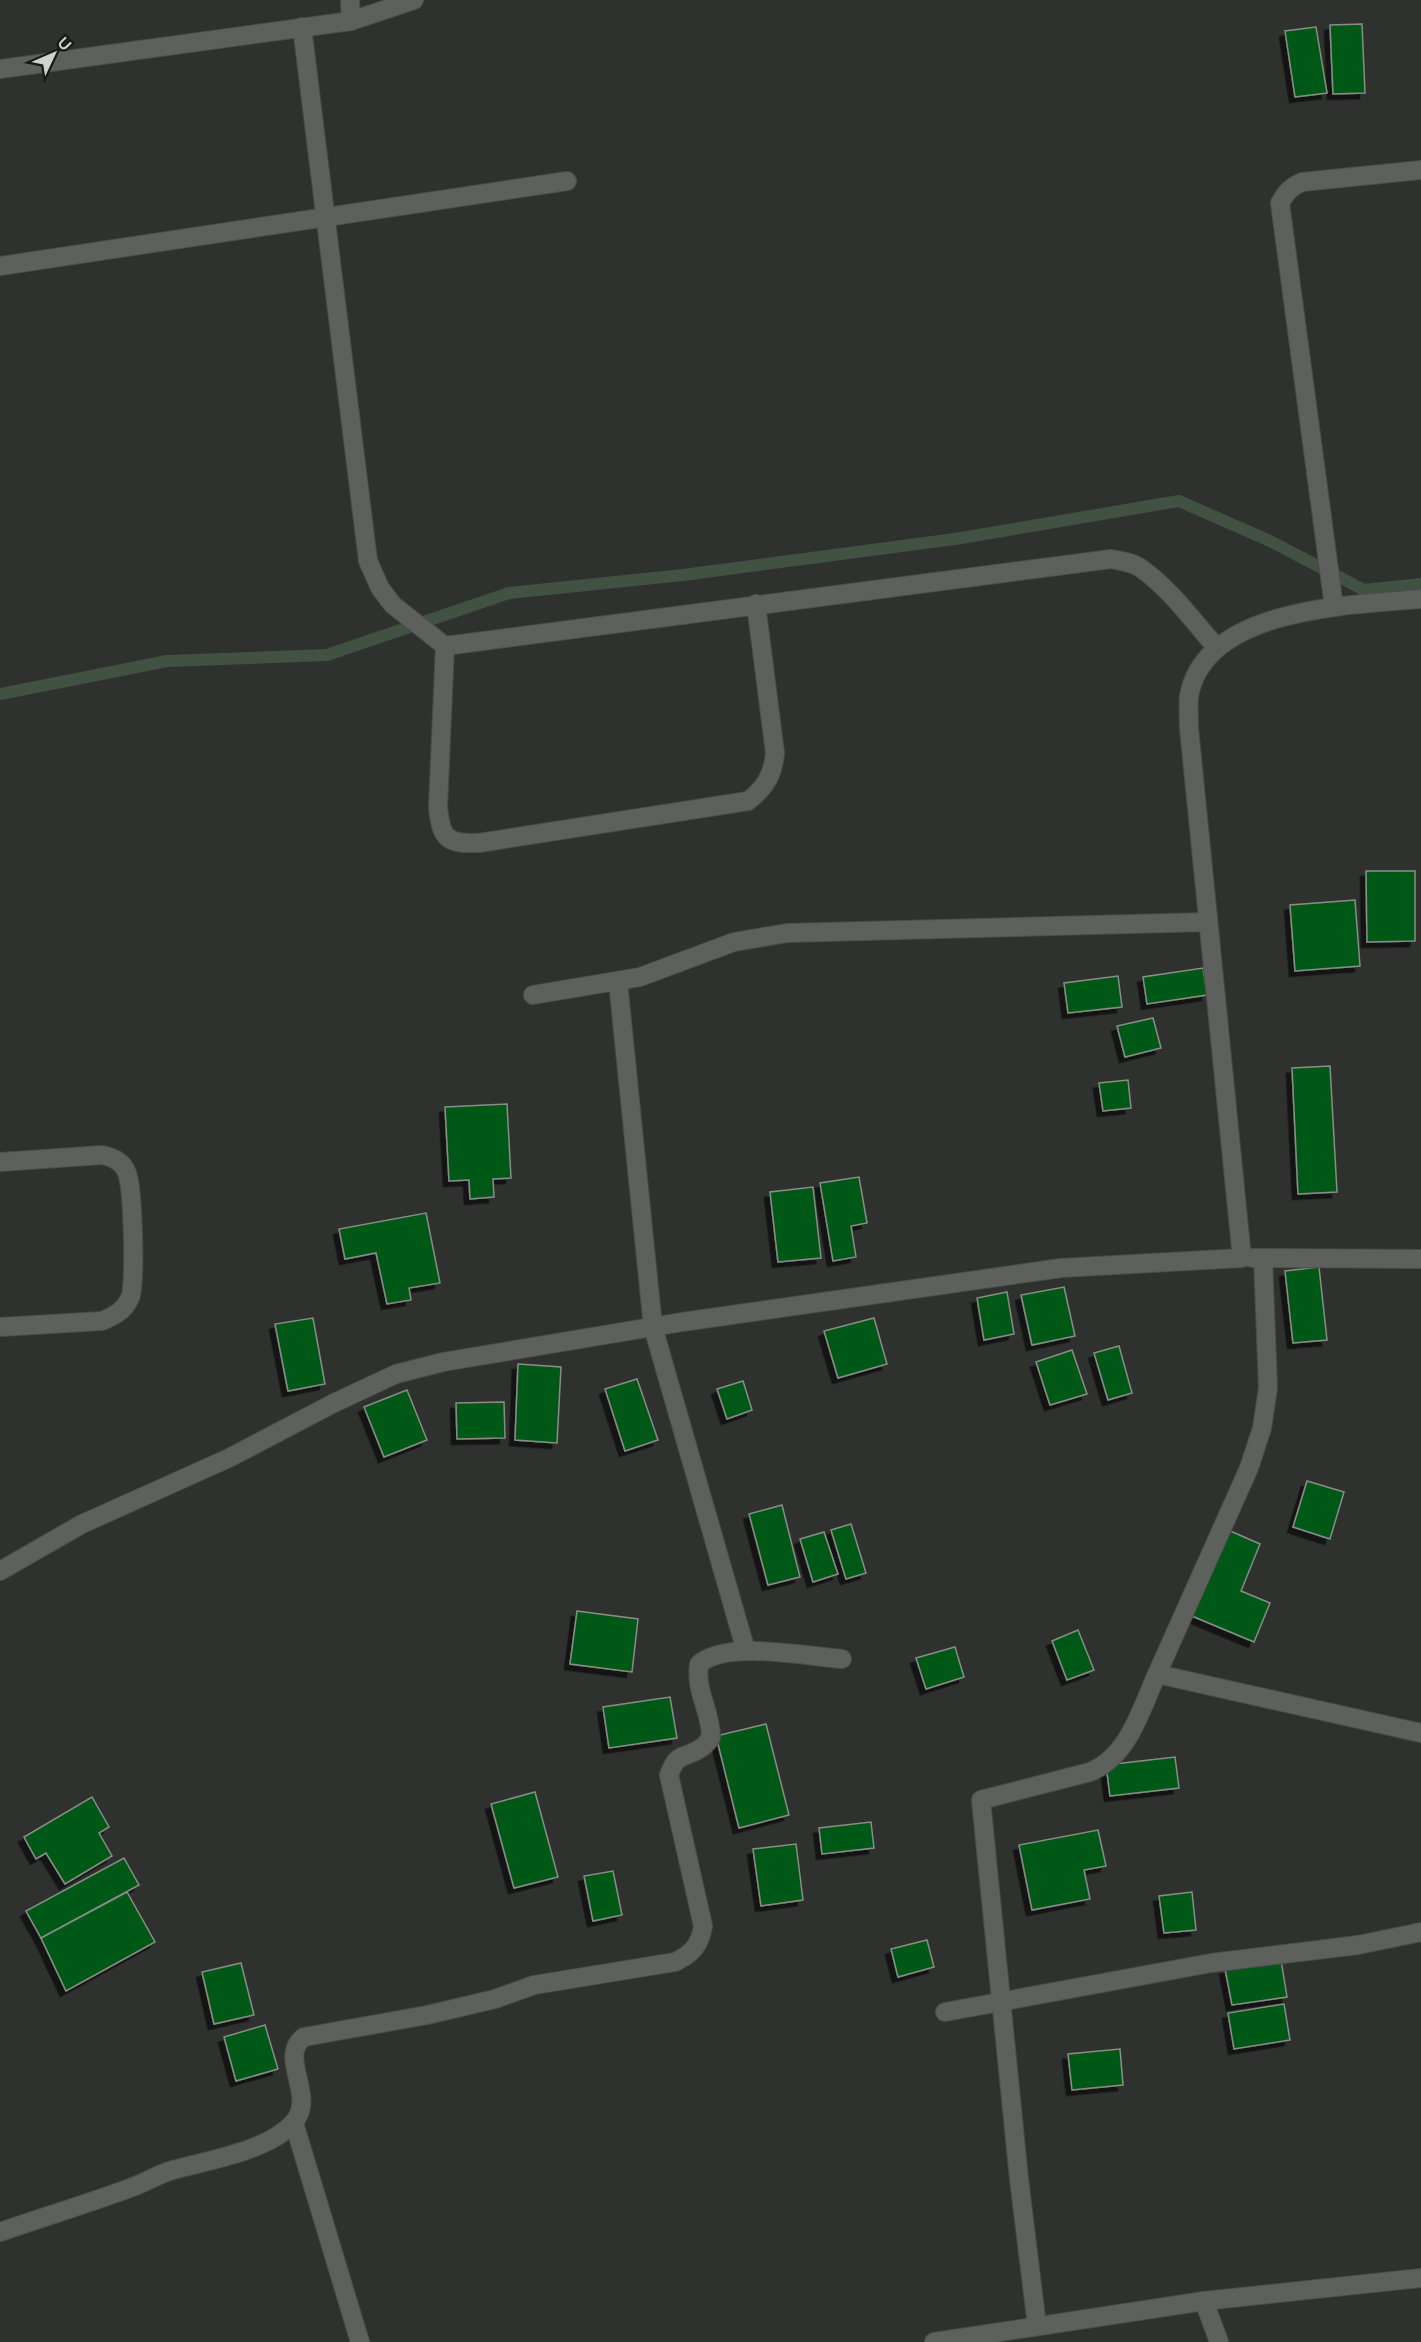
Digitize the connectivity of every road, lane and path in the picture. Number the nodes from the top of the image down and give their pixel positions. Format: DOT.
graph roads {
  1 [pos="350,0"];
  2 [pos="414,0"];
  3 [pos="351,21"];
  4 [pos="302,27"];
  5 [pos="0,69"];
  6 [pos="1421,170"];
  7 [pos="567,181"];
  8 [pos="325,217"];
  9 [pos="0,266"];
  10 [pos="1421,599"];
  11 [pos="756,604"];
  12 [pos="1334,607"];
  13 [pos="445,646"];
  14 [pos="1217,648"];
  15 [pos="1208,921"];
  16 [pos="618,982"];
  17 [pos="533,995"];
  18 [pos="0,1162"];
  19 [pos="1242,1258"];
  20 [pos="1263,1258"];
  21 [pos="1421,1259"];
  22 [pos="0,1327"];
  23 [pos="653,1327"];
  24 [pos="0,1571"];
  25 [pos="746,1651"];
  26 [pos="842,1659"];
  27 [pos="1157,1674"];
  28 [pos="1421,1733"];
  29 [pos="1421,1932"];
  30 [pos="1001,2001"];
  31 [pos="945,2012"];
  32 [pos="294,2122"];
  33 [pos="0,2232"];
  34 [pos="1421,2278"];
  35 [pos="1204,2301"];
  36 [pos="1037,2326"];
  37 [pos="360,2342"];
  38 [pos="934,2342"];
  39 [pos="1219,2342"];
  1 -- 3 [label="street"];
  2 -- 3 [label="street"];
  3 -- 4 [label="street"];
  4 -- 5 [label="street"];
  4 -- 8 [label="street"];
  6 -- 12 [label="street"];
  7 -- 8 [label="street"];
  8 -- 9 [label="street"];
  8 -- 13 [label="street"];
  10 -- 12 [label="street"];
  11 -- 13 [label="street"];
  11 -- 13 [label="street"];
  11 -- 14 [label="street"];
  12 -- 14 [label="street"];
  14 -- 15 [label="street"];
  15 -- 16 [label="street"];
  15 -- 19 [label="street"];
  16 -- 17 [label="street"];
  16 -- 23 [label="street"];
  18 -- 22 [label="street"];
  19 -- 20 [label="street"];
  19 -- 23 [label="street"];
  20 -- 21 [label="street"];
  20 -- 27 [label="street"];
  23 -- 24 [label="street"];
  23 -- 25 [label="street"];
  25 -- 26 [label="street"];
  25 -- 32 [label="street"];
  27 -- 28 [label="street"];
  27 -- 30 [label="street"];
  29 -- 30 [label="street"];
  30 -- 31 [label="street"];
  30 -- 36 [label="street"];
  32 -- 33 [label="street"];
  32 -- 37 [label="street"];
  34 -- 35 [label="street"];
  35 -- 36 [label="street"];
  35 -- 39 [label="street"];
  36 -- 38 [label="street"];
}
